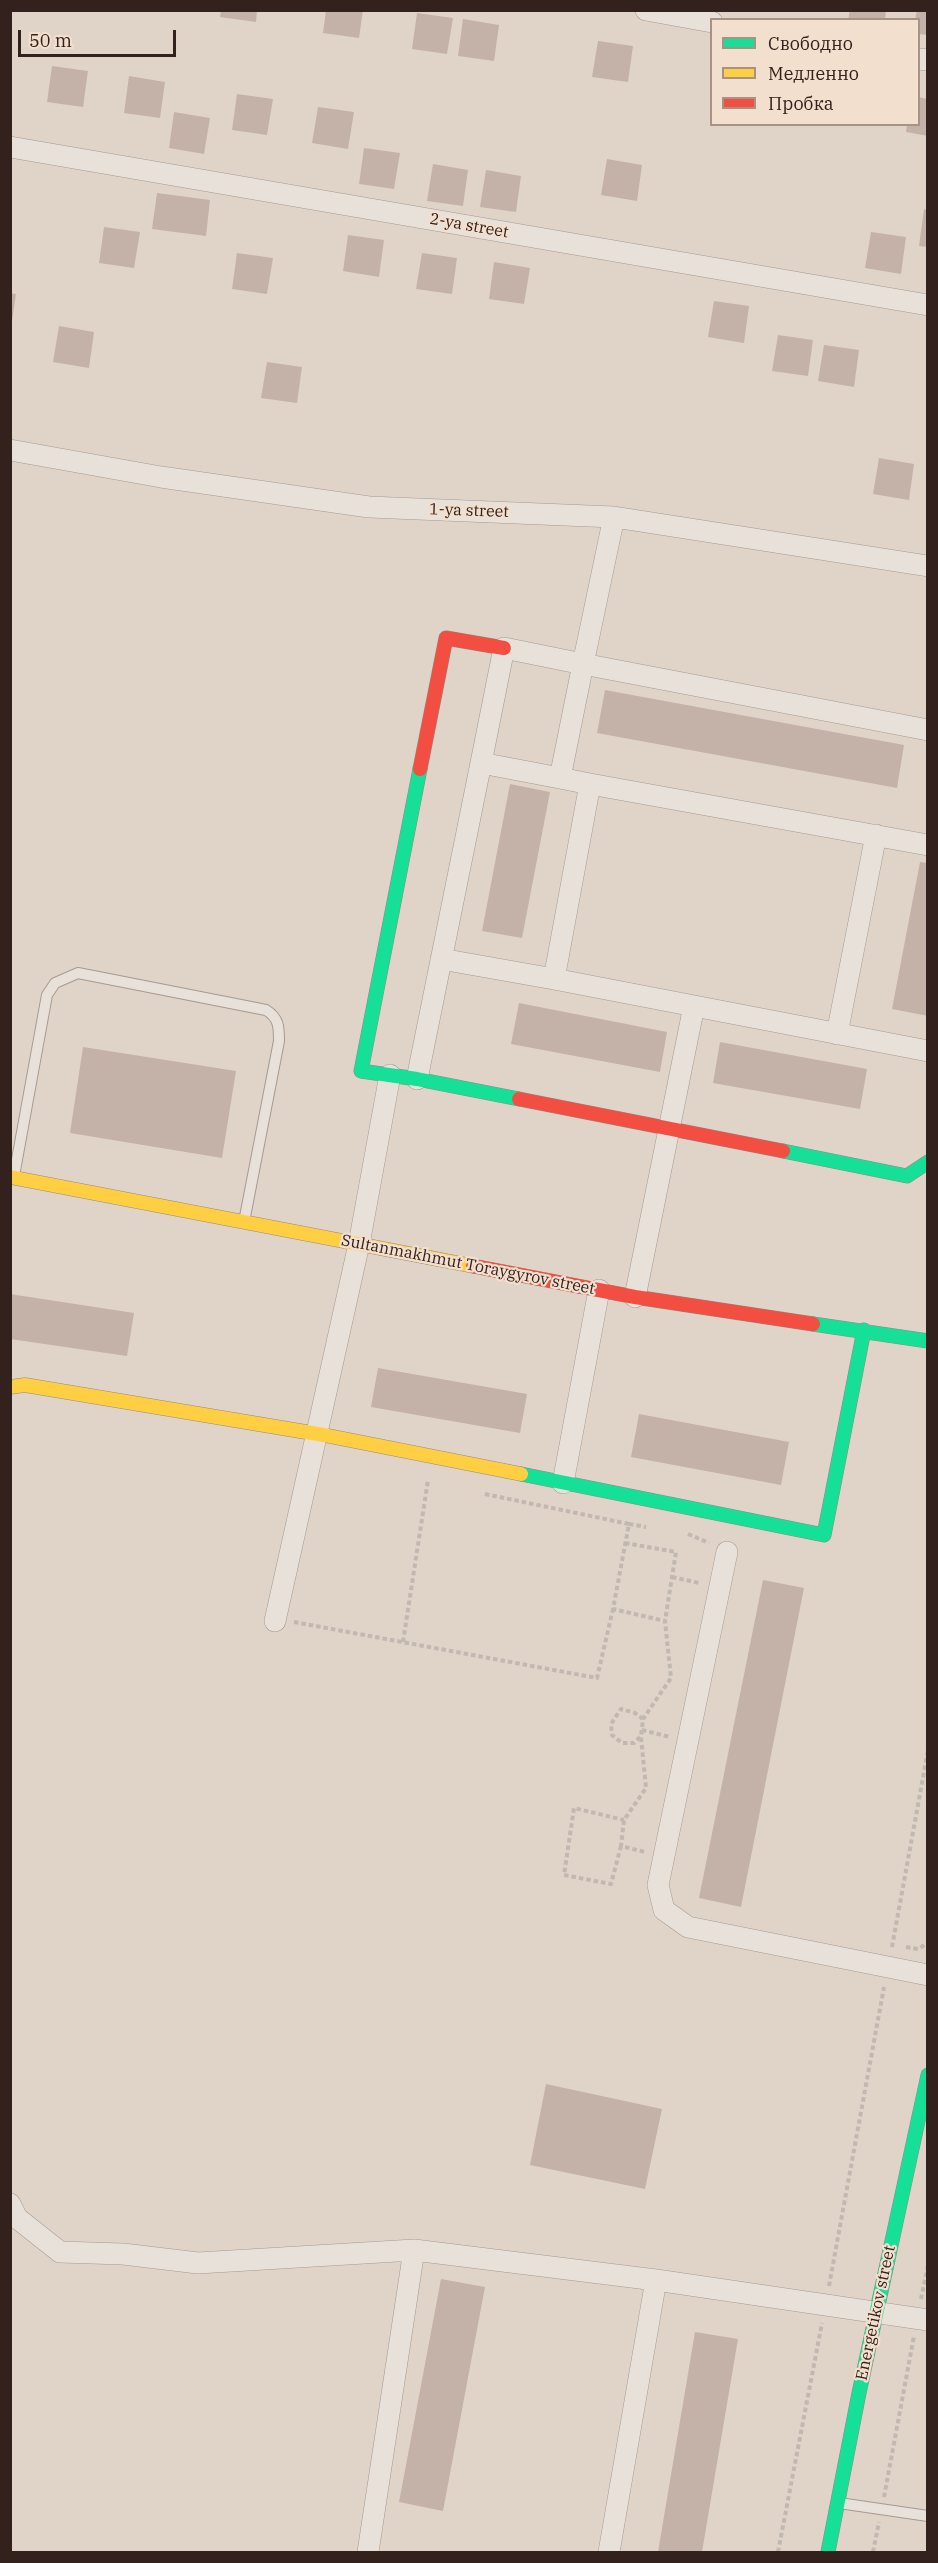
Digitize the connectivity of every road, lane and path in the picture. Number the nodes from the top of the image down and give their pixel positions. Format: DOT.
graph roads {
  1 [pos="646,10"];
  2 [pos="710,22"];
  3 [pos="10,147"];
  4 [pos="927,304"];
  5 [pos="10,450"];
  6 [pos="614,518"];
  7 [pos="927,566"];
  8 [pos="504,648"];
  9 [pos="583,664"];
  10 [pos="927,730"];
  11 [pos="481,763"];
  12 [pos="560,778"];
  13 [pos="591,784"];
  14 [pos="876,835"];
  15 [pos="927,845"];
  16 [pos="441,959"];
  17 [pos="554,979"];
  18 [pos="694,1006"];
  19 [pos="837,1034"];
  20 [pos="927,1051"];
  21 [pos="390,1075"];
  22 [pos="417,1079"];
  23 [pos="668,1129"];
  24 [pos="927,1162"];
  25 [pos="12,1177"];
  26 [pos="244,1222"];
  27 [pos="359,1244"];
  28 [pos="599,1290"];
  29 [pos="635,1297"];
  30 [pos="864,1330"];
  31 [pos="927,1341"];
  32 [pos="10,1387"];
  33 [pos="316,1434"];
  34 [pos="432,1456"];
  35 [pos="417,1481"];
  36 [pos="428,1483"];
  37 [pos="563,1483"];
  38 [pos="439,1485"];
  39 [pos="484,1494"];
  40 [pos="629,1524"];
  41 [pos="652,1528"];
  42 [pos="687,1533"];
  43 [pos="625,1543"];
  44 [pos="727,1552"];
  45 [pos="672,1577"];
  46 [pos="721,1587"];
  47 [pos="613,1609"];
  48 [pos="282,1621"];
  49 [pos="665,1621"];
  50 [pos="404,1642"];
  51 [pos="643,1719"];
  52 [pos="642,1730"];
  53 [pos="641,1737"];
  54 [pos="688,1742"];
  55 [pos="927,1750"];
  56 [pos="624,1820"];
  57 [pos="621,1846"];
  58 [pos="664,1857"];
  59 [pos="927,1943"];
  60 [pos="881,1944"];
  61 [pos="892,1946"];
  62 [pos="888,1966"];
  63 [pos="927,1976"];
  64 [pos="927,2075"];
  65 [pos="10,2204"];
  66 [pos="414,2250"];
  67 [pos="927,2265"];
  68 [pos="656,2280"];
  69 [pos="825,2305"];
  70 [pos="878,2313"];
  71 [pos="922,2319"];
  72 [pos="837,2502"];
  73 [pos="882,2509"];
  74 [pos="927,2516"];
  75 [pos="368,2553"];
  76 [pos="609,2553"];
  77 [pos="778,2553"];
  78 [pos="828,2553"];
  79 [pos="873,2553"];
  1 -- 2 [label="street"];
  3 -- 4 [label="street, 2-ya street"];
  5 -- 6 [label="street, 1-ya street"];
  6 -- 7 [label="street, 1-ya street"];
  6 -- 9 [label="street"];
  8 -- 9 [label="street"];
  8 -- 11 [label="street"];
  8 -- 21 [label="street"];
  9 -- 10 [label="street"];
  9 -- 12 [label="street"];
  11 -- 12 [label="street"];
  11 -- 16 [label="street"];
  12 -- 13 [label="street"];
  13 -- 14 [label="street"];
  13 -- 17 [label="street"];
  14 -- 15 [label="street"];
  14 -- 19 [label="street"];
  16 -- 17 [label="street"];
  16 -- 22 [label="street"];
  17 -- 18 [label="street"];
  18 -- 19 [label="street"];
  18 -- 23 [label="street"];
  19 -- 20 [label="street"];
  21 -- 22 [label="street"];
  21 -- 27 [label="street"];
  22 -- 23 [label="street"];
  23 -- 24 [label="street"];
  23 -- 29 [label="street"];
  25 -- 26 [label="street, Sultanmakhmut Toraygyrov street"];
  25 -- 26 [label="lane"];
  26 -- 27 [label="street, Sultanmakhmut Toraygyrov street"];
  27 -- 28 [label="street, Sultanmakhmut Toraygyrov street"];
  27 -- 33 [label="street"];
  28 -- 29 [label="street, Sultanmakhmut Toraygyrov street"];
  28 -- 37 [label="street"];
  29 -- 30 [label="street, Sultanmakhmut Toraygyrov street"];
  30 -- 31 [label="street, Sultanmakhmut Toraygyrov street"];
  30 -- 37 [label="street"];
  32 -- 33 [label="street"];
  33 -- 34 [label="street"];
  33 -- 48 [label="street"];
  34 -- 36 [label="path"];
  34 -- 37 [label="street"];
  35 -- 36 [label="path"];
  36 -- 38 [label="path"];
  36 -- 50 [label="path"];
  39 -- 40 [label="path"];
  40 -- 41 [label="path"];
  40 -- 43 [label="path"];
  42 -- 44 [label="path"];
  43 -- 45 [label="path"];
  43 -- 47 [label="path"];
  44 -- 46 [label="street"];
  45 -- 46 [label="path"];
  45 -- 49 [label="path"];
  46 -- 54 [label="street"];
  47 -- 49 [label="path"];
  47 -- 50 [label="path"];
  48 -- 50 [label="path"];
  49 -- 51 [label="path"];
  51 -- 52 [label="path"];
  51 -- 53 [label="path"];
  52 -- 53 [label="path"];
  52 -- 54 [label="path"];
  53 -- 56 [label="path"];
  54 -- 58 [label="street"];
  55 -- 61 [label="path"];
  56 -- 57 [label="path"];
  56 -- 57 [label="path"];
  57 -- 58 [label="path"];
  58 -- 62 [label="street"];
  59 -- 61 [label="path"];
  60 -- 61 [label="path"];
  61 -- 62 [label="path"];
  62 -- 63 [label="street"];
  62 -- 69 [label="path"];
  64 -- 70 [label="street, Energetikov street"];
  65 -- 66 [label="street"];
  66 -- 68 [label="street"];
  66 -- 75 [label="street"];
  67 -- 71 [label="path"];
  68 -- 69 [label="street"];
  68 -- 76 [label="street"];
  69 -- 70 [label="street"];
  69 -- 77 [label="path"];
  70 -- 71 [label="street"];
  70 -- 72 [label="street, Energetikov street"];
  71 -- 73 [label="path"];
  72 -- 73 [label="lane"];
  72 -- 78 [label="street, Energetikov street"];
  73 -- 74 [label="lane"];
  73 -- 79 [label="path"];
}
